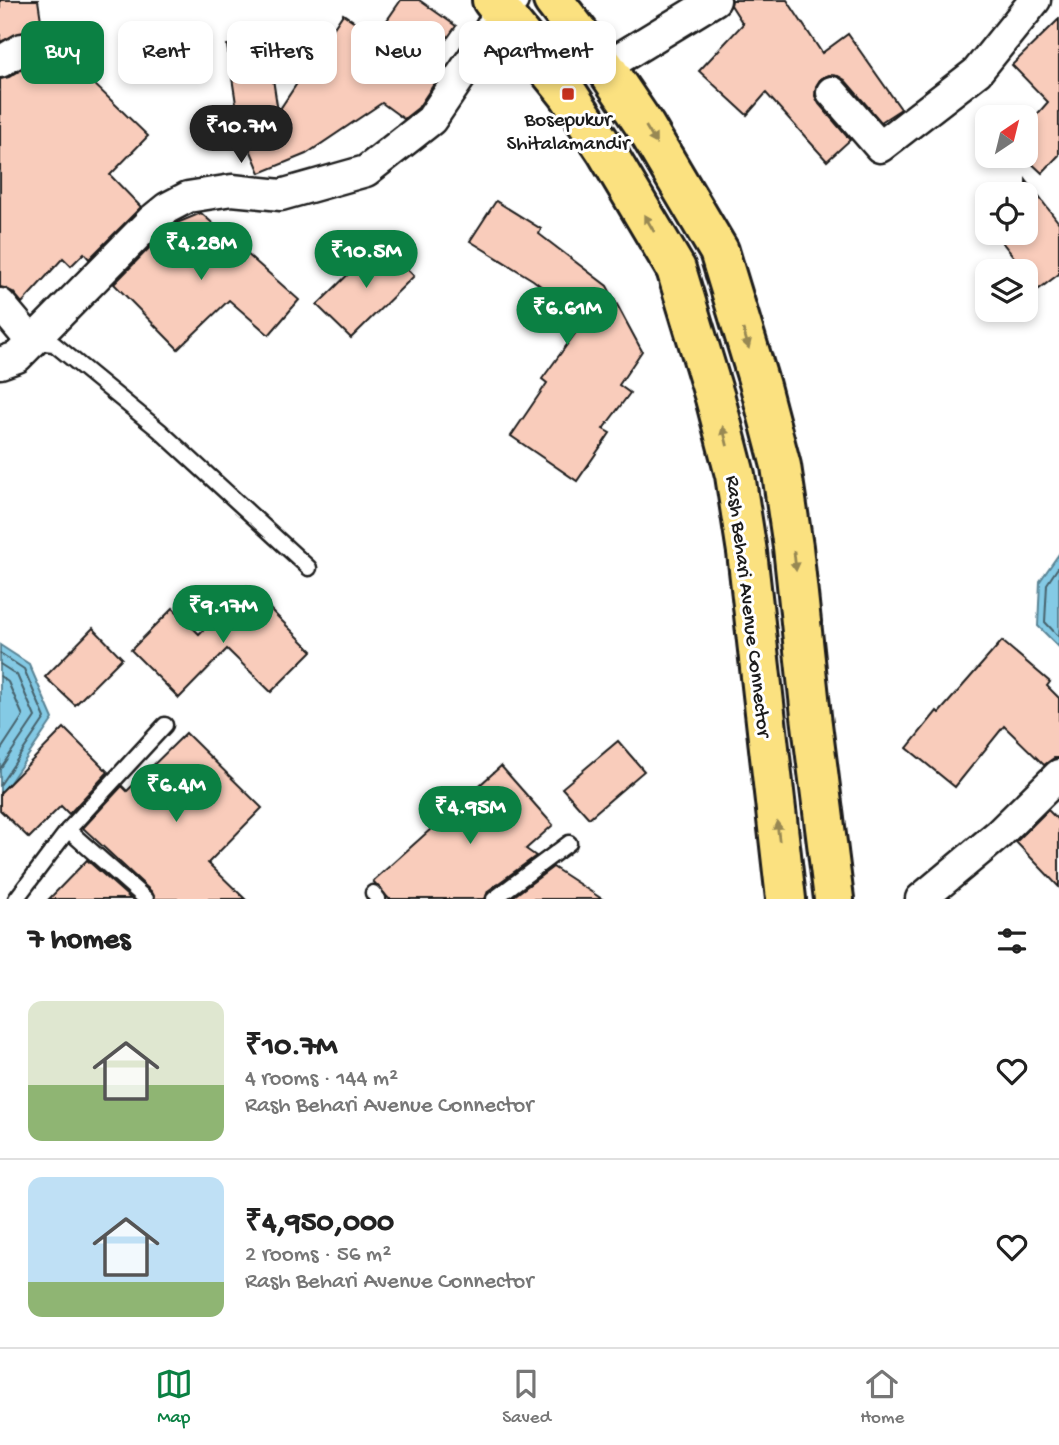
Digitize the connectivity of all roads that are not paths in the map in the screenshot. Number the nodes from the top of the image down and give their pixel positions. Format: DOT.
graph roads {
  1 [pos="553,0"];
  2 [pos="715,0"];
  3 [pos="1035,0"];
  4 [pos="1049,0"];
  5 [pos="502,3"];
  6 [pos="1059,8"];
  7 [pos="569,21"];
  8 [pos="616,60"];
  9 [pos="616,83"];
  10 [pos="832,92"];
  11 [pos="0,304"];
  12 [pos="32,342"];
  13 [pos="0,363"];
  14 [pos="309,568"];
  15 [pos="165,725"];
  16 [pos="1059,775"];
  17 [pos="68,830"];
  18 [pos="569,843"];
  19 [pos="16,899"];
  20 [pos="146,899"];
  21 [pos="494,899"];
  22 [pos="786,899"];
  23 [pos="834,899"];
  24 [pos="921,899"];
  1 -- 7 [label="main road"];
  2 -- 8 [label="street"];
  3 -- 10 [label="street"];
  4 -- 6 [label="street"];
  5 -- 12 [label="street"];
  22 -- 5 [label="main road, Rash Behari Avenue Connector, one-way"];
  9 -- 23 [label="main road, one-way"];
  11 -- 12 [label="street"];
  12 -- 13 [label="street"];
  12 -- 14 [label="lane"];
  15 -- 17 [label="lane"];
  16 -- 24 [label="street"];
  17 -- 19 [label="lane"];
  17 -- 20 [label="lane"];
  18 -- 21 [label="lane"];
}
